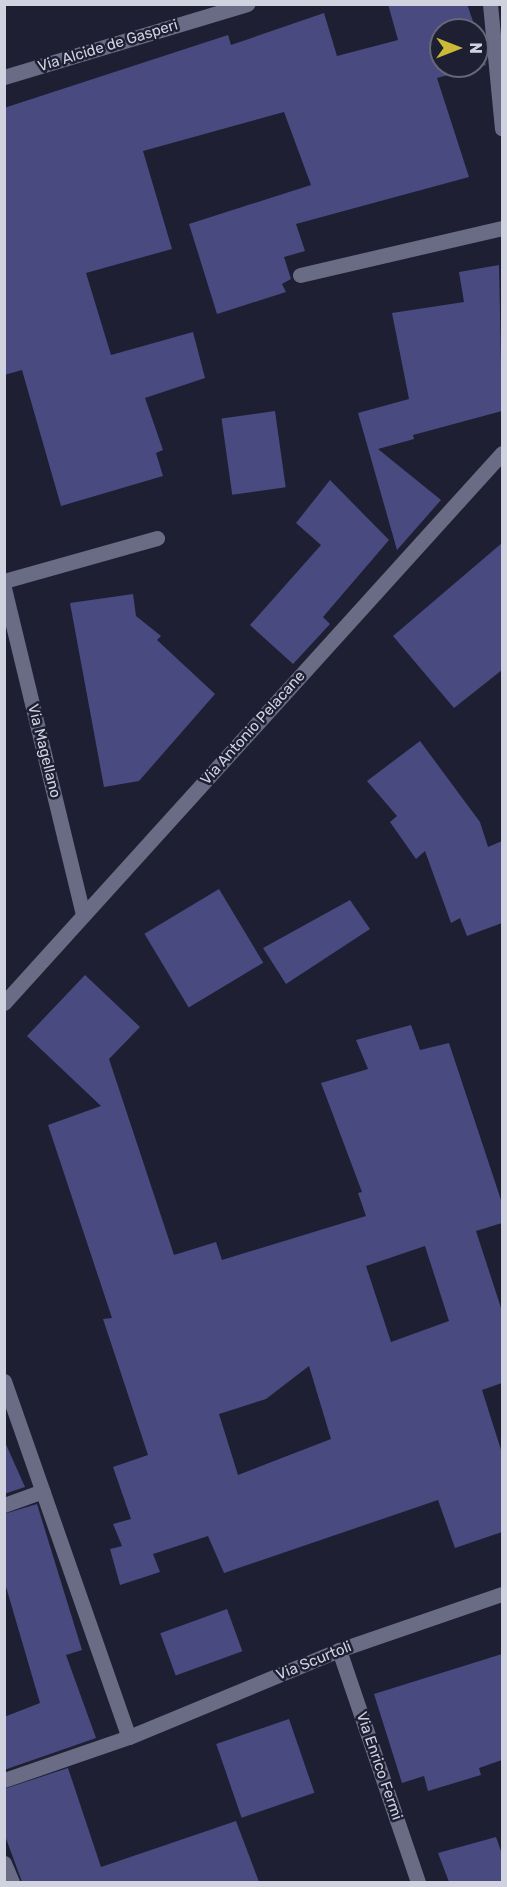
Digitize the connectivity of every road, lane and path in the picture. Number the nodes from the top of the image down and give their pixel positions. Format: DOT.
graph roads {
  1 [pos="247,4"];
  2 [pos="490,4"];
  3 [pos="4,77"];
  4 [pos="502,128"];
  5 [pos="502,228"];
  6 [pos="300,275"];
  7 [pos="502,453"];
  8 [pos="157,538"];
  9 [pos="4,581"];
  10 [pos="4,588"];
  11 [pos="83,915"];
  12 [pos="4,1003"];
  13 [pos="4,1381"];
  14 [pos="43,1491"];
  15 [pos="4,1505"];
  16 [pos="502,1594"];
  17 [pos="339,1650"];
  18 [pos="129,1737"];
  19 [pos="4,1780"];
  20 [pos="4,1863"];
  21 [pos="12,1882"];
  22 [pos="418,1882"];
  1 -- 3 [label="street, Via Alcide de Gasperi"];
  2 -- 4 [label="street"];
  5 -- 6 [label="street"];
  7 -- 11 [label="street, Via Antonio Pelacane"];
  8 -- 9 [label="street"];
  10 -- 11 [label="street, Via Magellano"];
  11 -- 12 [label="street, Via Antonio Pelacane"];
  13 -- 14 [label="street"];
  14 -- 15 [label="street"];
  14 -- 18 [label="street"];
  16 -- 17 [label="street, Via Scurtoli"];
  17 -- 18 [label="street, Via Scurtoli"];
  17 -- 22 [label="street, Via Enrico Fermi"];
  18 -- 19 [label="street, Via Scurtoli"];
  20 -- 21 [label="street"];
}
